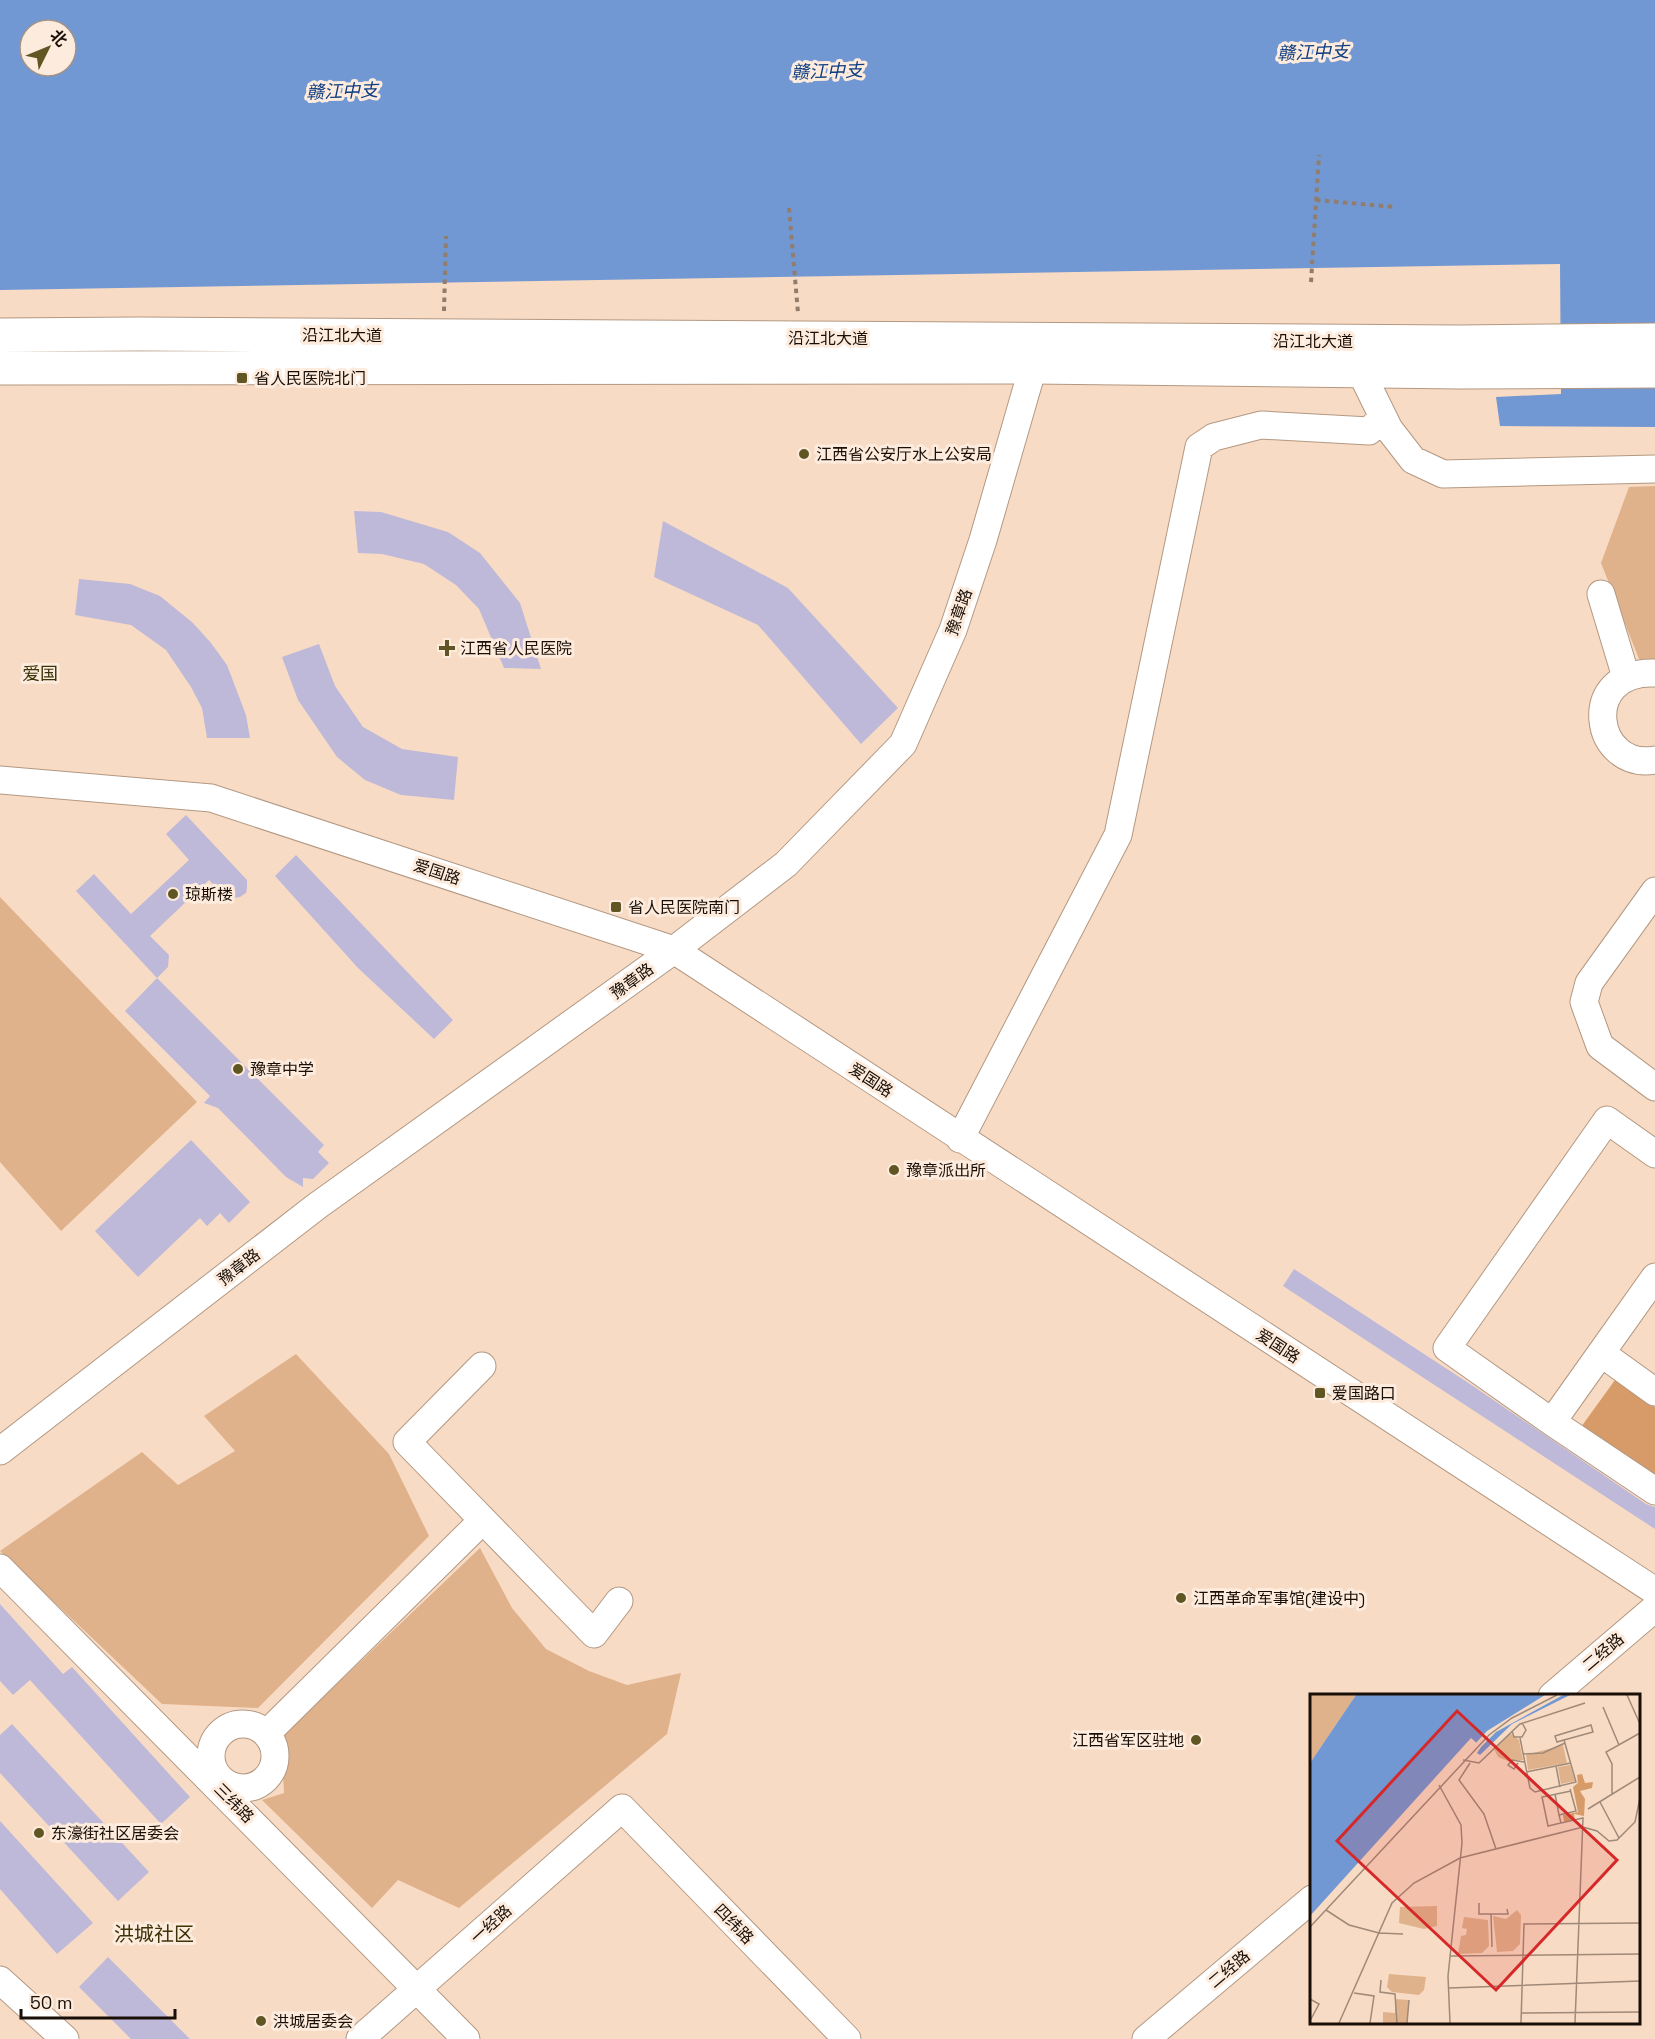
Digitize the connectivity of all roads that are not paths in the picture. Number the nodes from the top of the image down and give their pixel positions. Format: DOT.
graph roads {
  1 [pos="0,335"];
  2 [pos="1655,340"];
  3 [pos="1032,353"];
  4 [pos="1359,356"];
  5 [pos="1460,357"];
  6 [pos="0,368"];
  7 [pos="1655,371"];
  8 [pos="1383,417"];
  9 [pos="1655,469"];
  10 [pos="1601,594"];
  11 [pos="1655,673"];
  12 [pos="1626,677"];
  13 [pos="1655,760"];
  14 [pos="0,780"];
  15 [pos="1655,891"];
  16 [pos="674,950"];
  17 [pos="1655,1087"];
  18 [pos="960,1139"];
  19 [pos="1655,1154"];
  20 [pos="1655,1277"];
  21 [pos="1600,1353"];
  22 [pos="482,1366"];
  23 [pos="1655,1392"];
  24 [pos="1552,1422"];
  25 [pos="0,1451"];
  26 [pos="1655,1491"];
  27 [pos="483,1520"];
  28 [pos="0,1568"];
  29 [pos="1655,1591"];
  30 [pos="620,1601"];
  31 [pos="1655,1608"];
  32 [pos="1553,1694"];
  33 [pos="267,1733"];
  34 [pos="218,1781"];
  35 [pos="622,1808"];
  36 [pos="1310,1900"];
  37 [pos="0,1980"];
  38 [pos="418,1989"];
  39 [pos="65,2039"];
  40 [pos="360,2039"];
  41 [pos="466,2039"];
  42 [pos="847,2039"];
  43 [pos="1146,2039"];
  1 -- 3 [label="main road, 沿江北大道"];
  2 -- 5 [label="main road, 沿江北大道"];
  3 -- 4 [label="main road, 沿江北大道"];
  3 -- 6 [label="main road, 沿江北大道"];
  3 -- 16 [label="street, 豫章路"];
  4 -- 5 [label="main road, 沿江北大道"];
  4 -- 8 [label="street"];
  5 -- 7 [label="main road, 沿江北大道"];
  8 -- 9 [label="street"];
  8 -- 18 [label="street"];
  10 -- 12 [label="street"];
  11 -- 12 [label="street"];
  12 -- 13 [label="street"];
  14 -- 16 [label="street, 爱国路"];
  15 -- 17 [label="street"];
  16 -- 18 [label="street, 爱国路"];
  16 -- 25 [label="street, 豫章路"];
  18 -- 29 [label="street, 爱国路"];
  19 -- 24 [label="street"];
  20 -- 21 [label="street"];
  21 -- 23 [label="street"];
  21 -- 24 [label="street"];
  22 -- 27 [label="street"];
  24 -- 26 [label="street"];
  27 -- 30 [label="street"];
  27 -- 33 [label="street"];
  28 -- 34 [label="street, 三纬路"];
  31 -- 32 [label="street, 二经路"];
  33 -- 34 [label="street"];
  33 -- 34 [label="street"];
  34 -- 38 [label="street, 三纬路"];
  35 -- 38 [label="street, 一经路"];
  35 -- 42 [label="street, 四纬路"];
  36 -- 43 [label="street, 二经路"];
  37 -- 39 [label="street"];
  38 -- 40 [label="street, 一经路"];
  38 -- 41 [label="street, 三纬路"];
}
